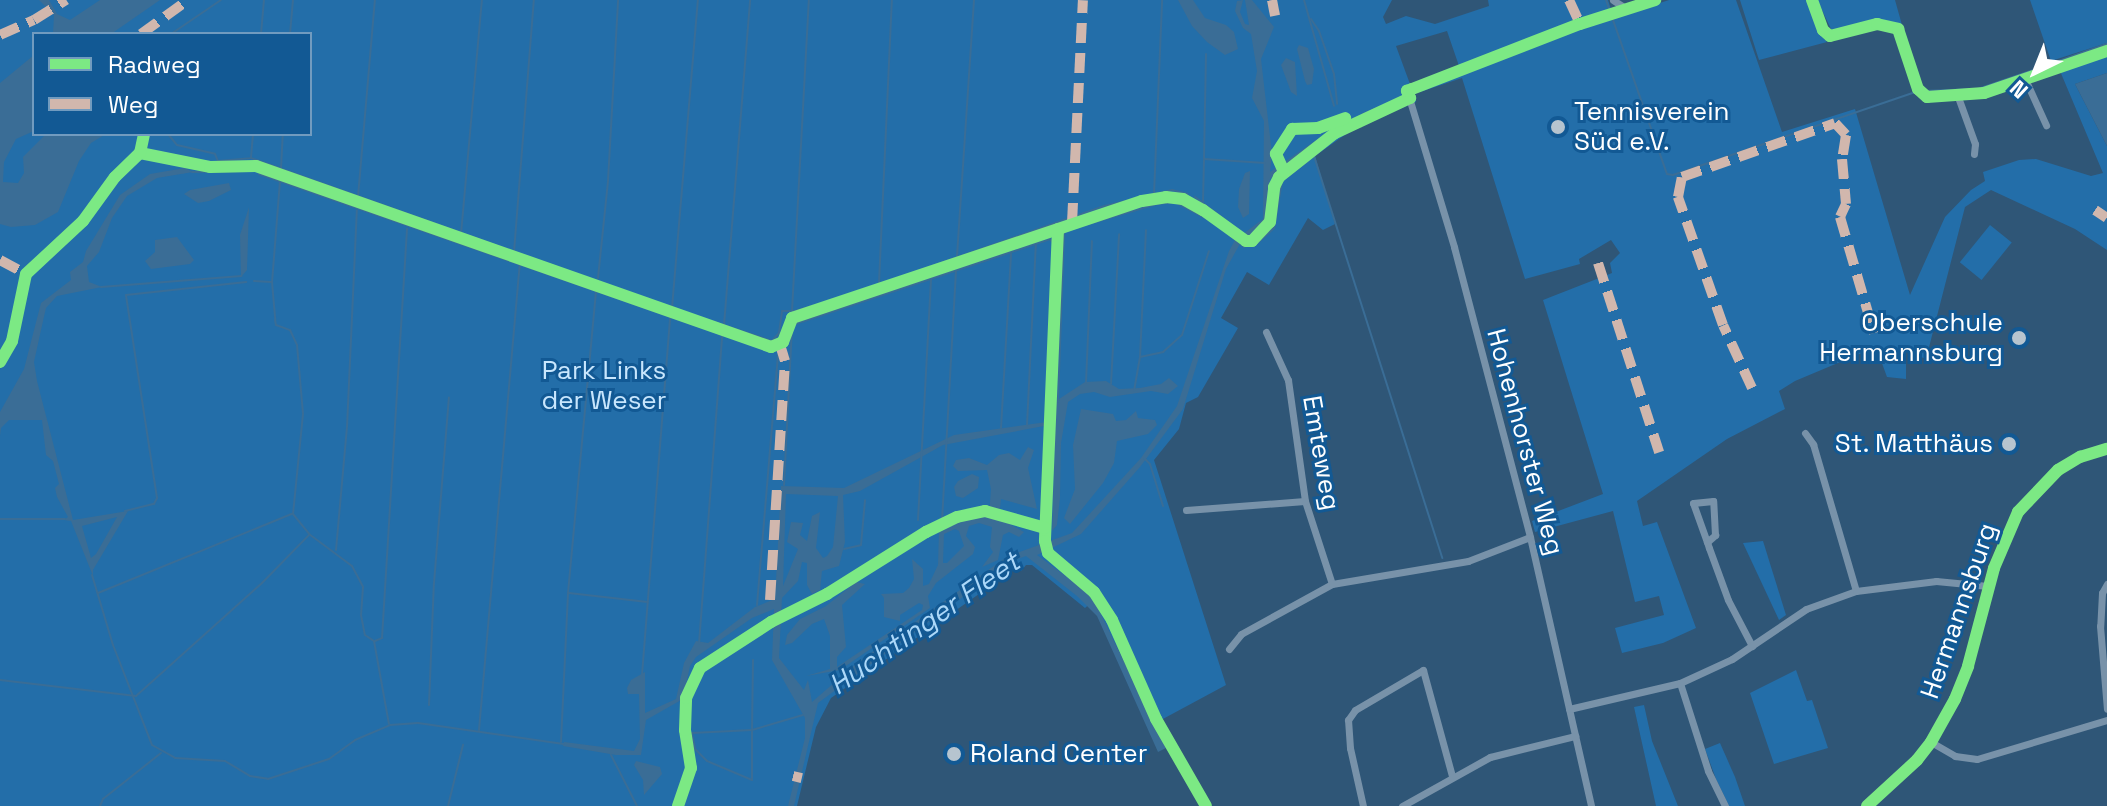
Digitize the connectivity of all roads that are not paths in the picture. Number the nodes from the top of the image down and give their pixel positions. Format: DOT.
graph roads {
  1 [pos="1613,0"];
  2 [pos="1655,0"];
  3 [pos="1812,0"];
  4 [pos="2107,51"];
  5 [pos="2025,79"];
  6 [pos="1407,91"];
  7 [pos="1958,97"];
  8 [pos="2046,125"];
  9 [pos="1974,154"];
  10 [pos="1266,332"];
  11 [pos="1805,433"];
  12 [pos="2107,449"];
  13 [pos="1305,501"];
  14 [pos="1186,510"];
  15 [pos="1530,537"];
  16 [pos="1707,542"];
  17 [pos="1332,584"];
  18 [pos="2107,584"];
  19 [pos="1988,586"];
  20 [pos="1856,591"];
  21 [pos="1752,646"];
  22 [pos="1229,649"];
  23 [pos="1680,683"];
  24 [pos="1569,709"];
  25 [pos="2107,709"];
  26 [pos="2107,720"];
  27 [pos="1575,736"];
  28 [pos="1931,742"];
  29 [pos="1185,770"];
  30 [pos="1452,776"];
  31 [pos="1206,806"];
  32 [pos="1363,806"];
  33 [pos="1402,806"];
  34 [pos="1591,806"];
  35 [pos="1725,806"];
  36 [pos="1867,806"];
  1 -- 2 [label="street"];
  3 -- 7 [label="street"];
  4 -- 5 [label="street"];
  5 -- 7 [label="street"];
  5 -- 8 [label="street"];
  6 -- 15 [label="street, Hohenhorster Weg"];
  7 -- 9 [label="street"];
  10 -- 13 [label="street, Emteweg"];
  11 -- 20 [label="street"];
  12 -- 19 [label="street, Hermannsburg"];
  13 -- 14 [label="street"];
  13 -- 17 [label="street, Emteweg"];
  15 -- 17 [label="street"];
  15 -- 24 [label="street, Hohenhorster Weg"];
  16 -- 16 [label="street"];
  16 -- 21 [label="street"];
  17 -- 22 [label="street"];
  18 -- 25 [label="street"];
  19 -- 20 [label="street"];
  19 -- 28 [label="street, Hermannsburg"];
  20 -- 21 [label="street"];
  21 -- 23 [label="street"];
  23 -- 24 [label="street"];
  23 -- 35 [label="street"];
  24 -- 27 [label="street, Hohenhorster Weg"];
  26 -- 28 [label="street"];
  27 -- 30 [label="street"];
  27 -- 34 [label="street, Hohenhorster Weg"];
  28 -- 36 [label="street, Hermannsburg"];
  29 -- 31 [label="street"];
  30 -- 32 [label="street"];
  30 -- 33 [label="street"];
}
